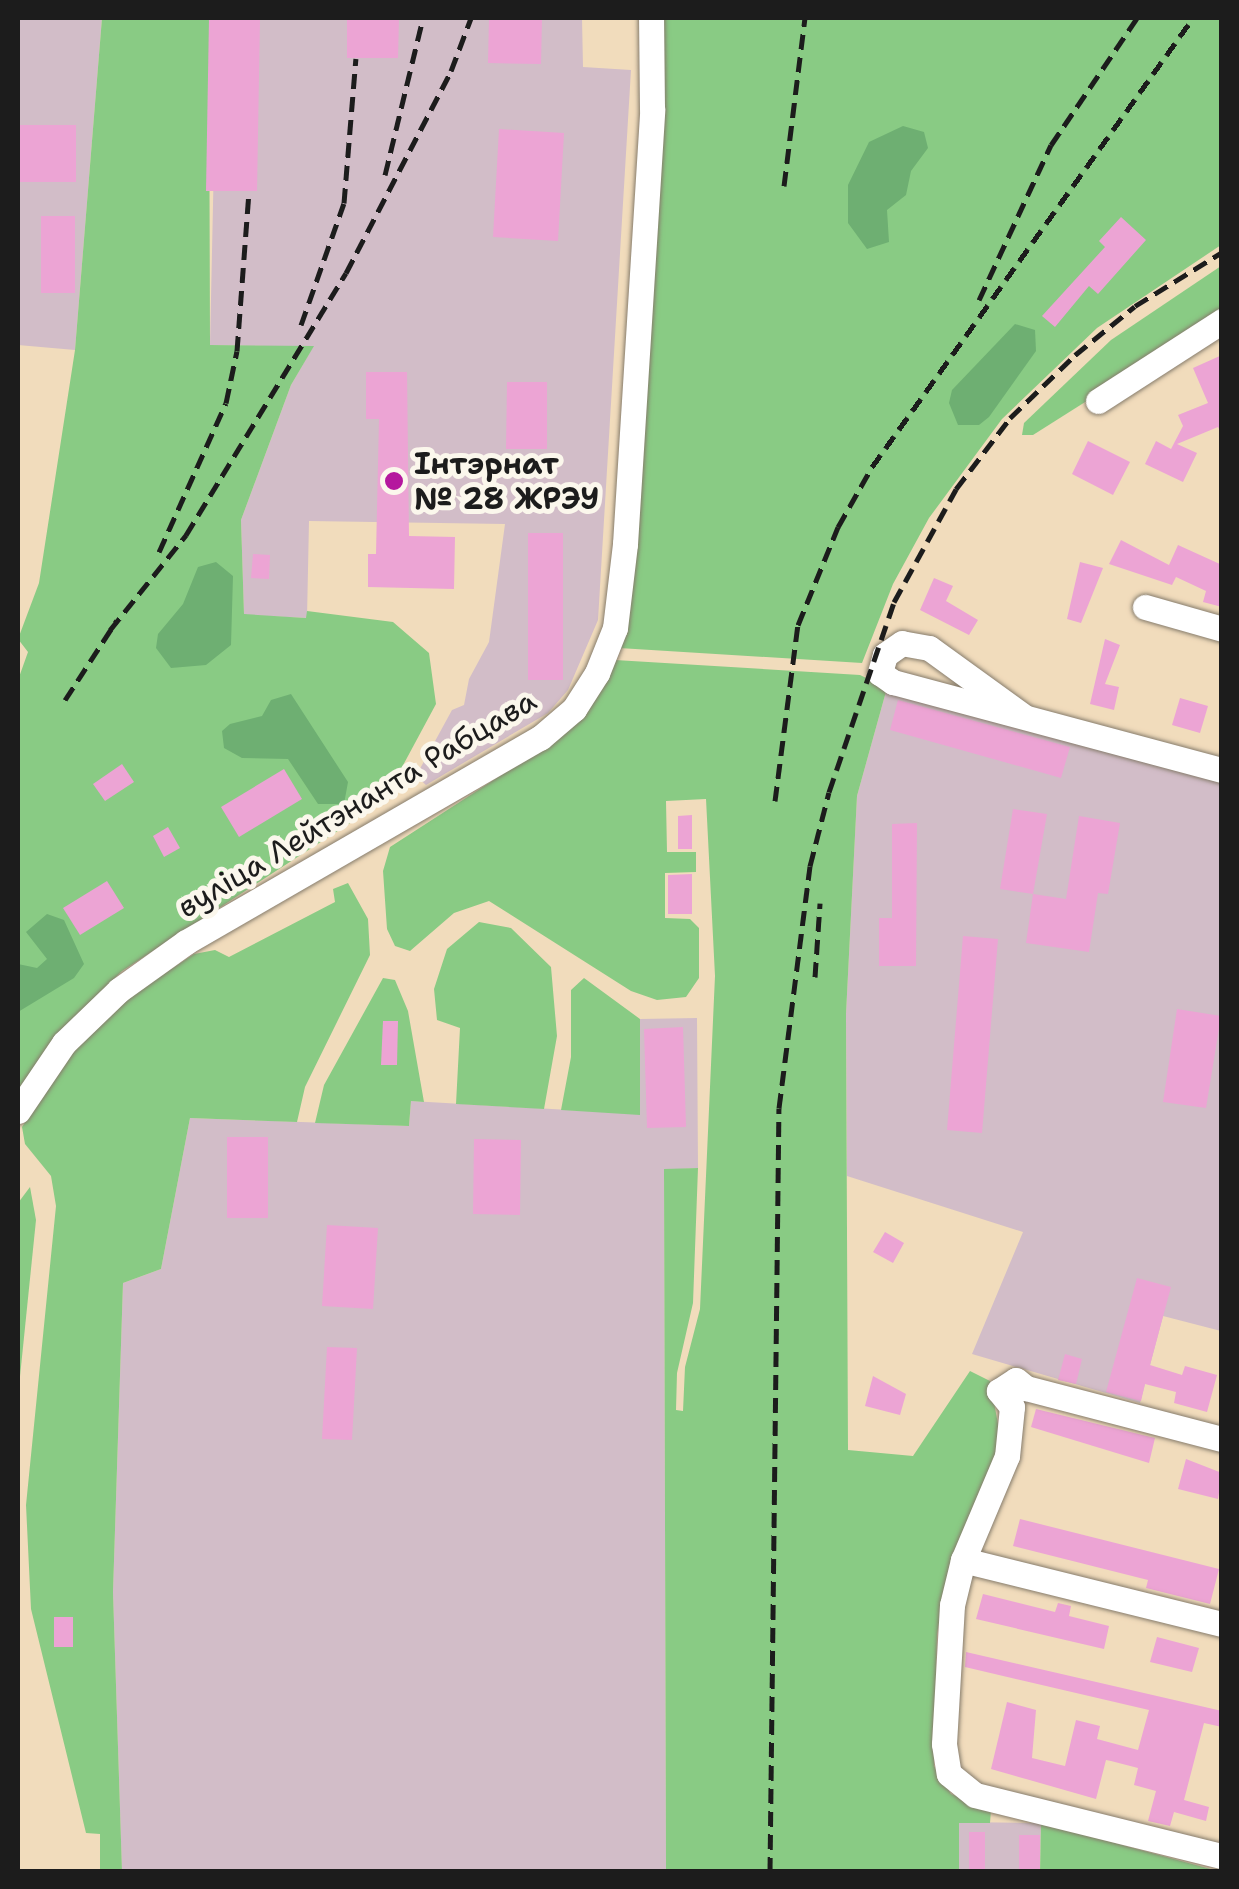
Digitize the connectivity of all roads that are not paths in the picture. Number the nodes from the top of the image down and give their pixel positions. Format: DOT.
graph roads {
  1 [pos="651,18"];
  2 [pos="1222,321"];
  3 [pos="1098,401"];
  4 [pos="1146,607"];
  5 [pos="1222,629"];
  6 [pos="1023,716"];
  7 [pos="1222,770"];
  8 [pos="18,1112"];
  9 [pos="1222,1439"];
  10 [pos="963,1560"];
  11 [pos="1222,1624"];
  12 [pos="1222,1856"];
  1 -- 8 [label="street, вуліца Лейтэнанта Рабцава"];
  2 -- 3 [label="street"];
  4 -- 5 [label="street"];
  6 -- 6 [label="street"];
  6 -- 7 [label="street"];
  9 -- 10 [label="street"];
  10 -- 11 [label="street"];
  10 -- 12 [label="street"];
}
